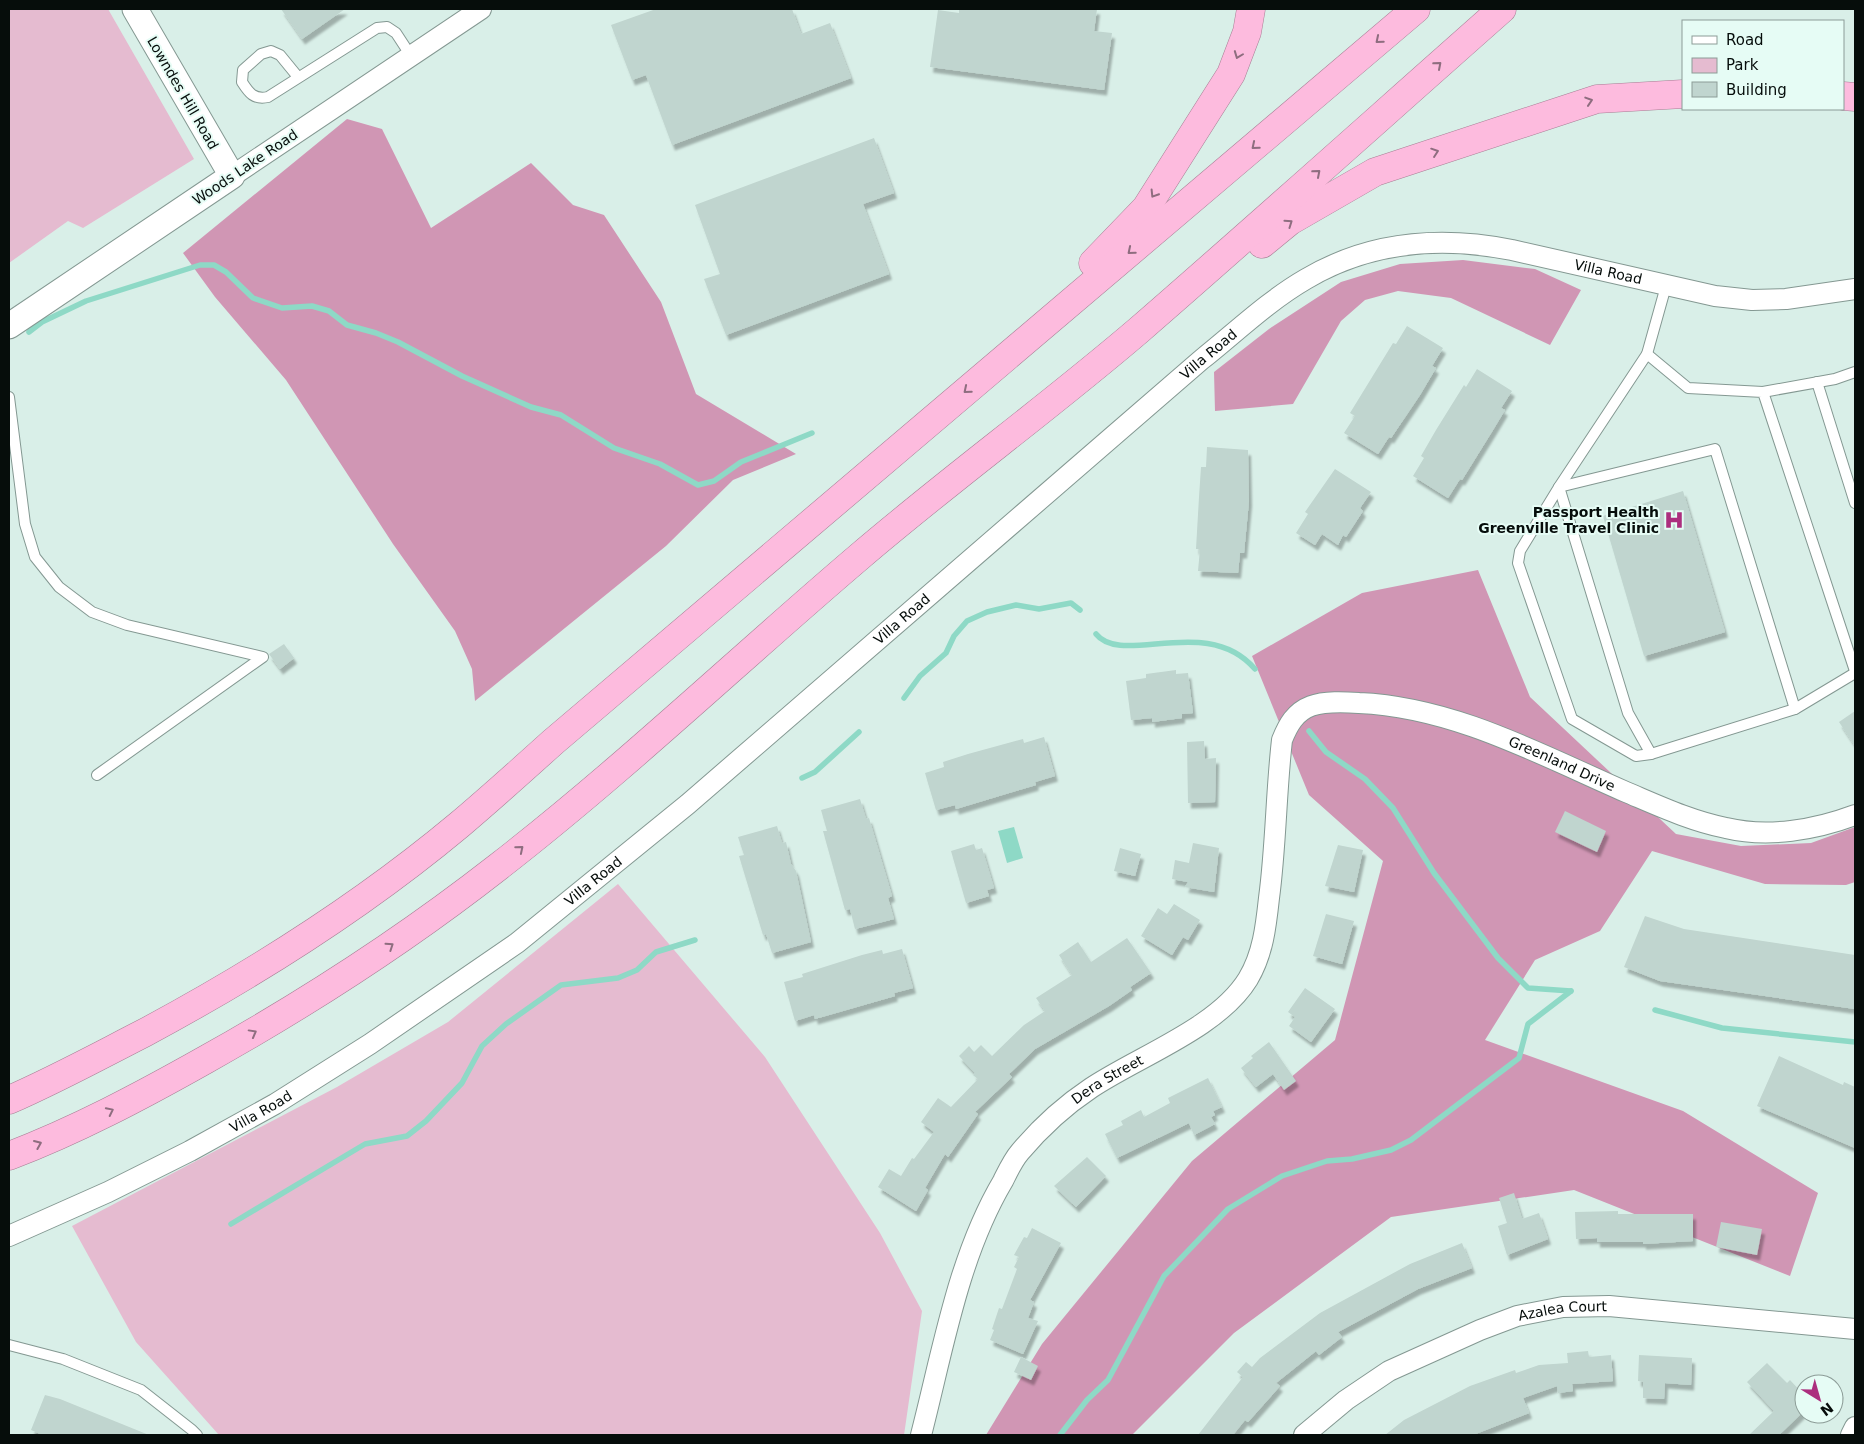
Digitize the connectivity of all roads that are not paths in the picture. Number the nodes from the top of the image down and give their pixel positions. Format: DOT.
graph roads {
  1 [pos="135,9"];
  2 [pos="481,9"];
  3 [pos="1251,9"];
  4 [pos="1416,9"];
  5 [pos="1502,9"];
  6 [pos="411,56"];
  7 [pos="298,77"];
  8 [pos="1682,94"];
  9 [pos="232,176"];
  10 [pos="1666,286"];
  11 [pos="1855,289"];
  12 [pos="9,326"];
  13 [pos="1136,332"];
  14 [pos="1647,354"];
  15 [pos="989,372"];
  16 [pos="1855,372"];
  17 [pos="1817,382"];
  18 [pos="1763,392"];
  19 [pos="9,397"];
  20 [pos="1559,487"];
  21 [pos="1855,503"];
  22 [pos="1855,672"];
  23 [pos="1796,709"];
  24 [pos="1282,740"];
  25 [pos="1651,754"];
  26 [pos="97,775"];
  27 [pos="1855,815"];
  28 [pos="9,1100"];
  29 [pos="9,1156"];
  30 [pos="9,1236"];
  31 [pos="1855,1329"];
  32 [pos="9,1345"];
  33 [pos="1855,1428"];
  34 [pos="197,1435"];
  35 [pos="921,1435"];
  36 [pos="1304,1435"];
  37 [pos="1851,1435"];
  1 -- 9 [label="street, Lowndes Hill Road"];
  2 -- 6 [label="street, Woods Lake Road"];
  3 -- 15 [label="highway, one-way"];
  4 -- 15 [label="highway, one-way"];
  13 -- 5 [label="highway, one-way"];
  6 -- 7 [label="lane"];
  6 -- 9 [label="street, Woods Lake Road"];
  7 -- 7 [label="lane"];
  13 -- 8 [label="highway, one-way"];
  9 -- 12 [label="street, Woods Lake Road"];
  10 -- 11 [label="street, Villa Road"];
  10 -- 14 [label="lane"];
  10 -- 30 [label="street, Villa Road"];
  29 -- 13 [label="highway, one-way"];
  14 -- 18 [label="lane"];
  14 -- 20 [label="lane"];
  15 -- 28 [label="highway, one-way"];
  16 -- 17 [label="lane"];
  17 -- 18 [label="lane"];
  17 -- 21 [label="lane"];
  18 -- 22 [label="lane"];
  19 -- 26 [label="lane"];
  20 -- 23 [label="lane"];
  20 -- 25 [label="lane"];
  20 -- 25 [label="lane"];
  22 -- 23 [label="lane"];
  23 -- 25 [label="lane"];
  24 -- 27 [label="street, Greenland Drive"];
  24 -- 35 [label="street, Dera Street"];
  31 -- 36 [label="street, Azalea Court"];
  32 -- 34 [label="lane"];
  33 -- 37 [label="street"];
}
